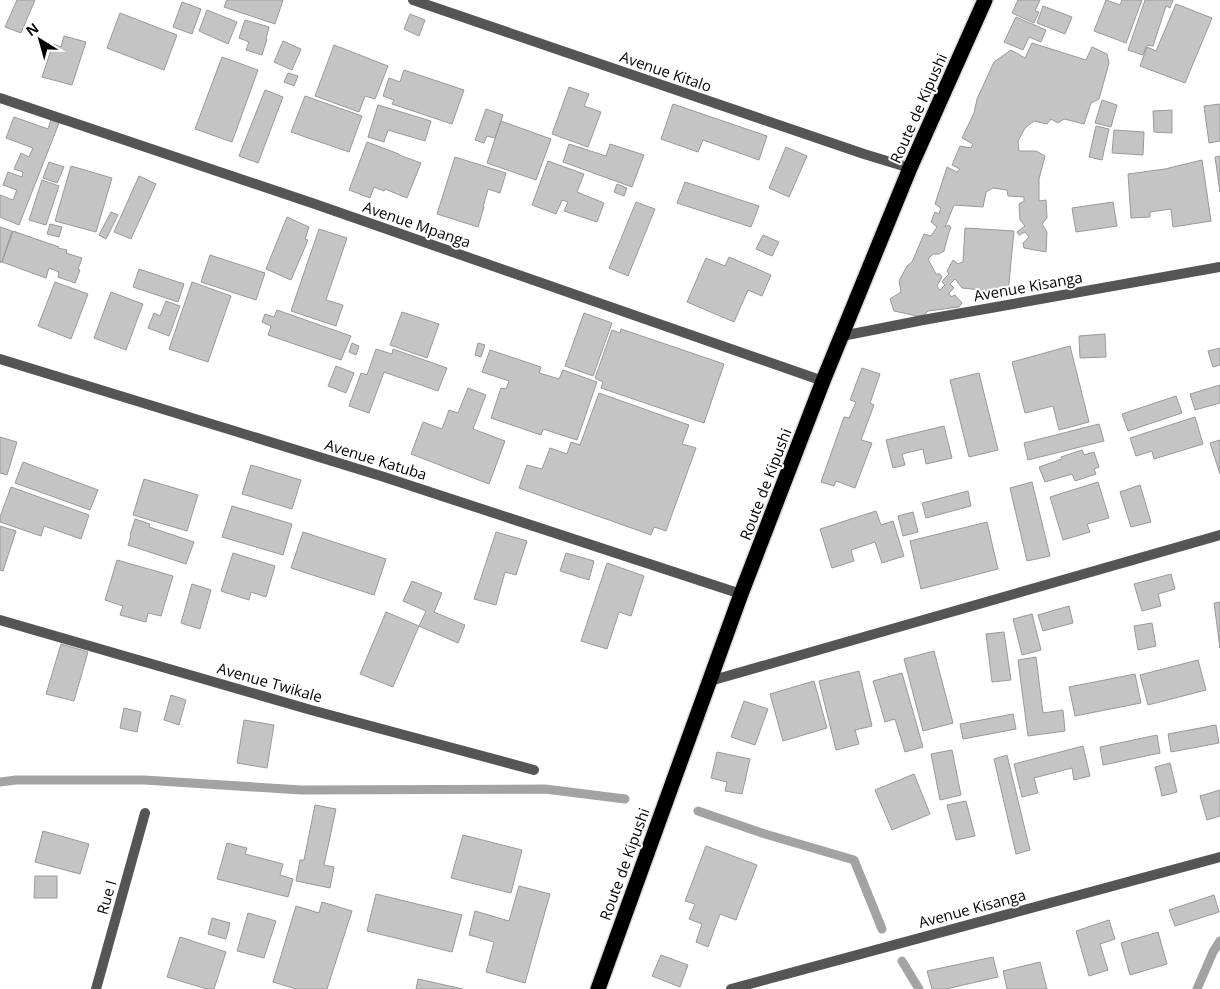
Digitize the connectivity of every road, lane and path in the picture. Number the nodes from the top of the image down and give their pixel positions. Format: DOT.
graph roads {
  1 [pos="413,0"];
  2 [pos="985,0"];
  3 [pos="0,98"];
  4 [pos="910,168"];
  5 [pos="1220,267"];
  6 [pos="842,336"];
  7 [pos="0,359"];
  8 [pos="823,381"];
  9 [pos="1220,535"];
  10 [pos="741,594"];
  11 [pos="0,620"];
  12 [pos="710,680"];
  13 [pos="534,770"];
  14 [pos="145,813"];
  15 [pos="1220,857"];
  16 [pos="96,989"];
  17 [pos="598,989"];
  18 [pos="731,989"];
  1 -- 4 [label="street, Avenue Kitalo"];
  2 -- 4 [label="highway, Route de Kipushi"];
  3 -- 8 [label="street, Avenue Mpanga"];
  4 -- 6 [label="highway, Route de Kipushi"];
  5 -- 6 [label="street, Avenue Kisanga"];
  6 -- 8 [label="highway, Route de Kipushi"];
  7 -- 10 [label="street, Avenue Katuba"];
  8 -- 10 [label="highway, Route de Kipushi"];
  9 -- 12 [label="street"];
  10 -- 12 [label="highway, Route de Kipushi"];
  11 -- 13 [label="street, Avenue Twikale"];
  12 -- 17 [label="highway, Route de Kipushi"];
  14 -- 16 [label="street, Rue I"];
  15 -- 18 [label="street, Avenue Kisanga"];
}
